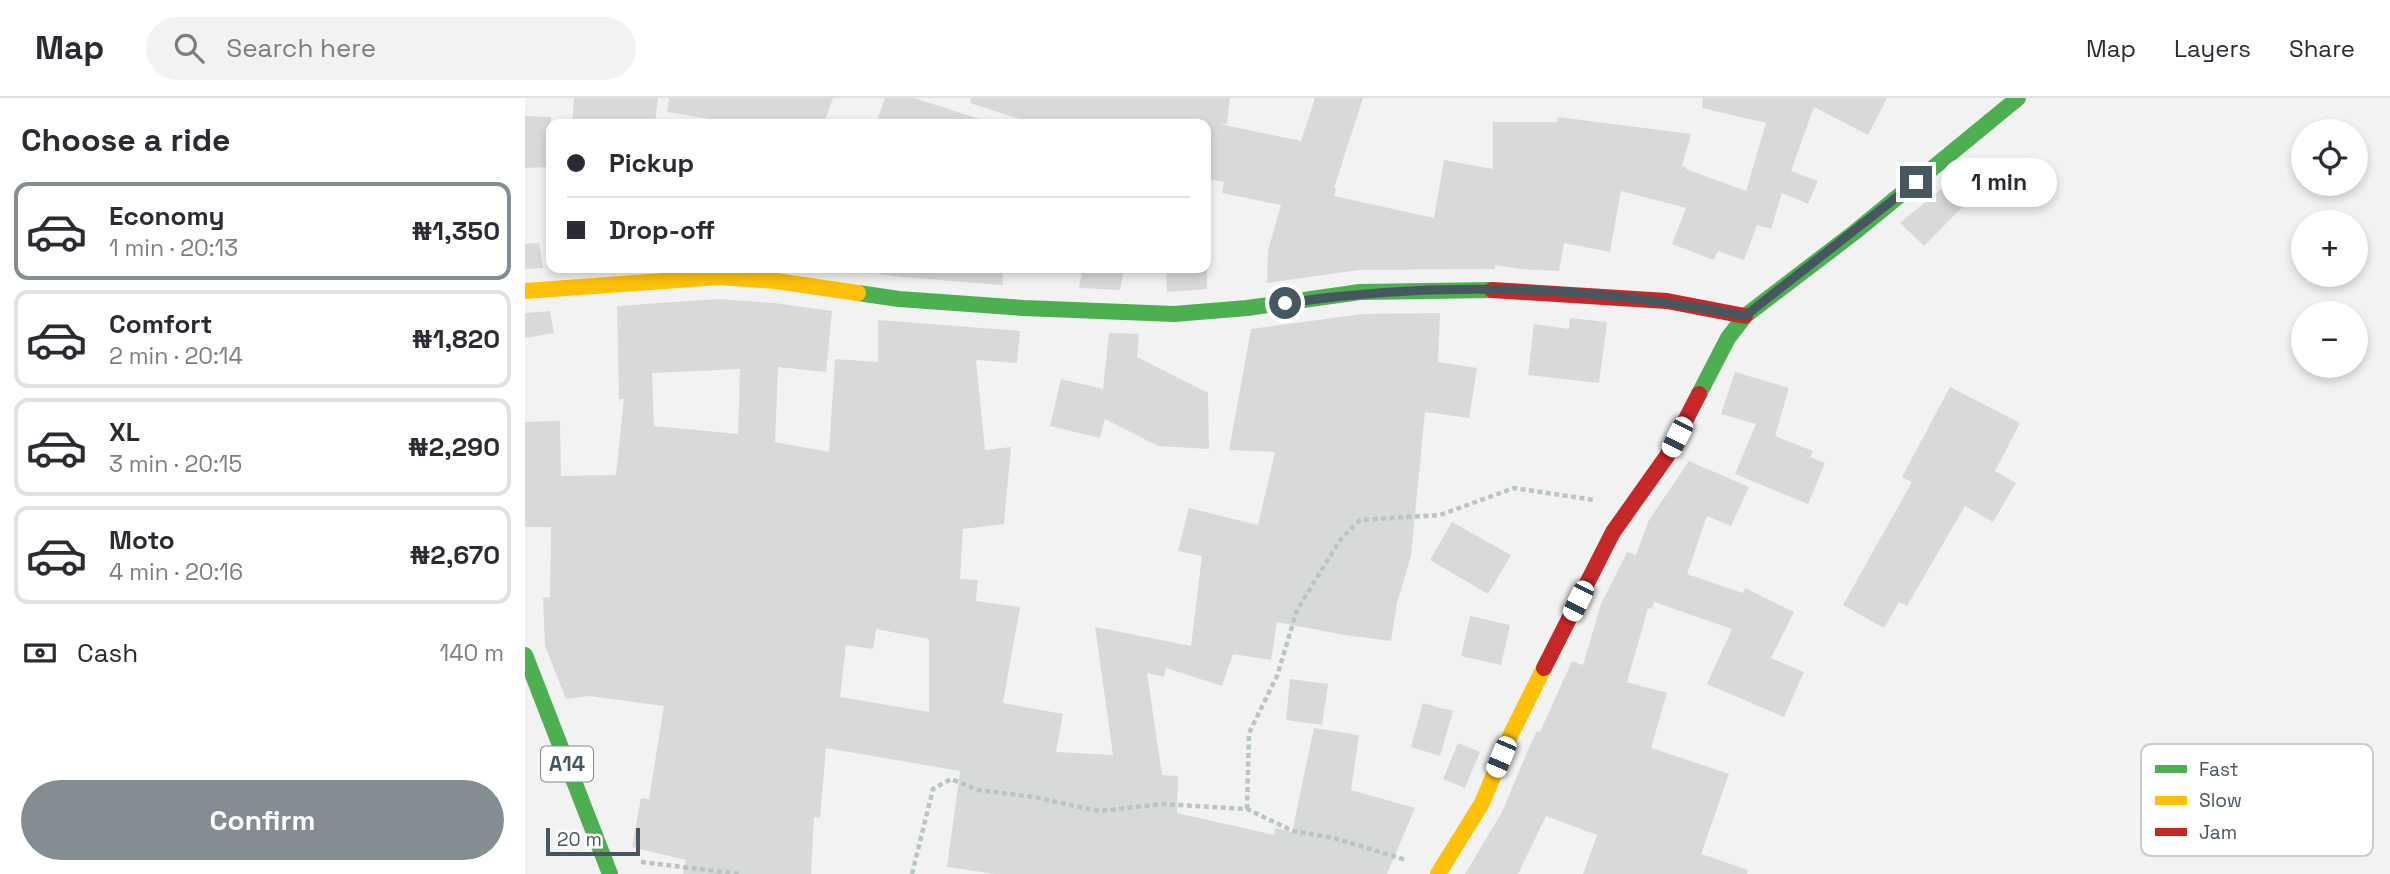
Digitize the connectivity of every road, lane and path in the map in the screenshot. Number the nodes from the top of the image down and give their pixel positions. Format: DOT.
graph roads {
  1 [pos="2018,98"];
  2 [pos="525,291"];
  3 [pos="1745,316"];
  4 [pos="1625,513"];
  5 [pos="525,655"];
  6 [pos="1247,809"];
  7 [pos="602,858"];
  8 [pos="1438,873"];
  9 [pos="610,874"];
  10 [pos="741,874"];
  11 [pos="912,874"];
  1 -- 3 [label="main road"];
  2 -- 3 [label="main road"];
  3 -- 4 [label="main road"];
  4 -- 6 [label="path"];
  4 -- 8 [label="main road"];
  5 -- 7 [label="main road, A14"];
  6 -- 8 [label="path"];
  6 -- 11 [label="path"];
  7 -- 9 [label="main road, A14"];
  7 -- 10 [label="path"];
}
